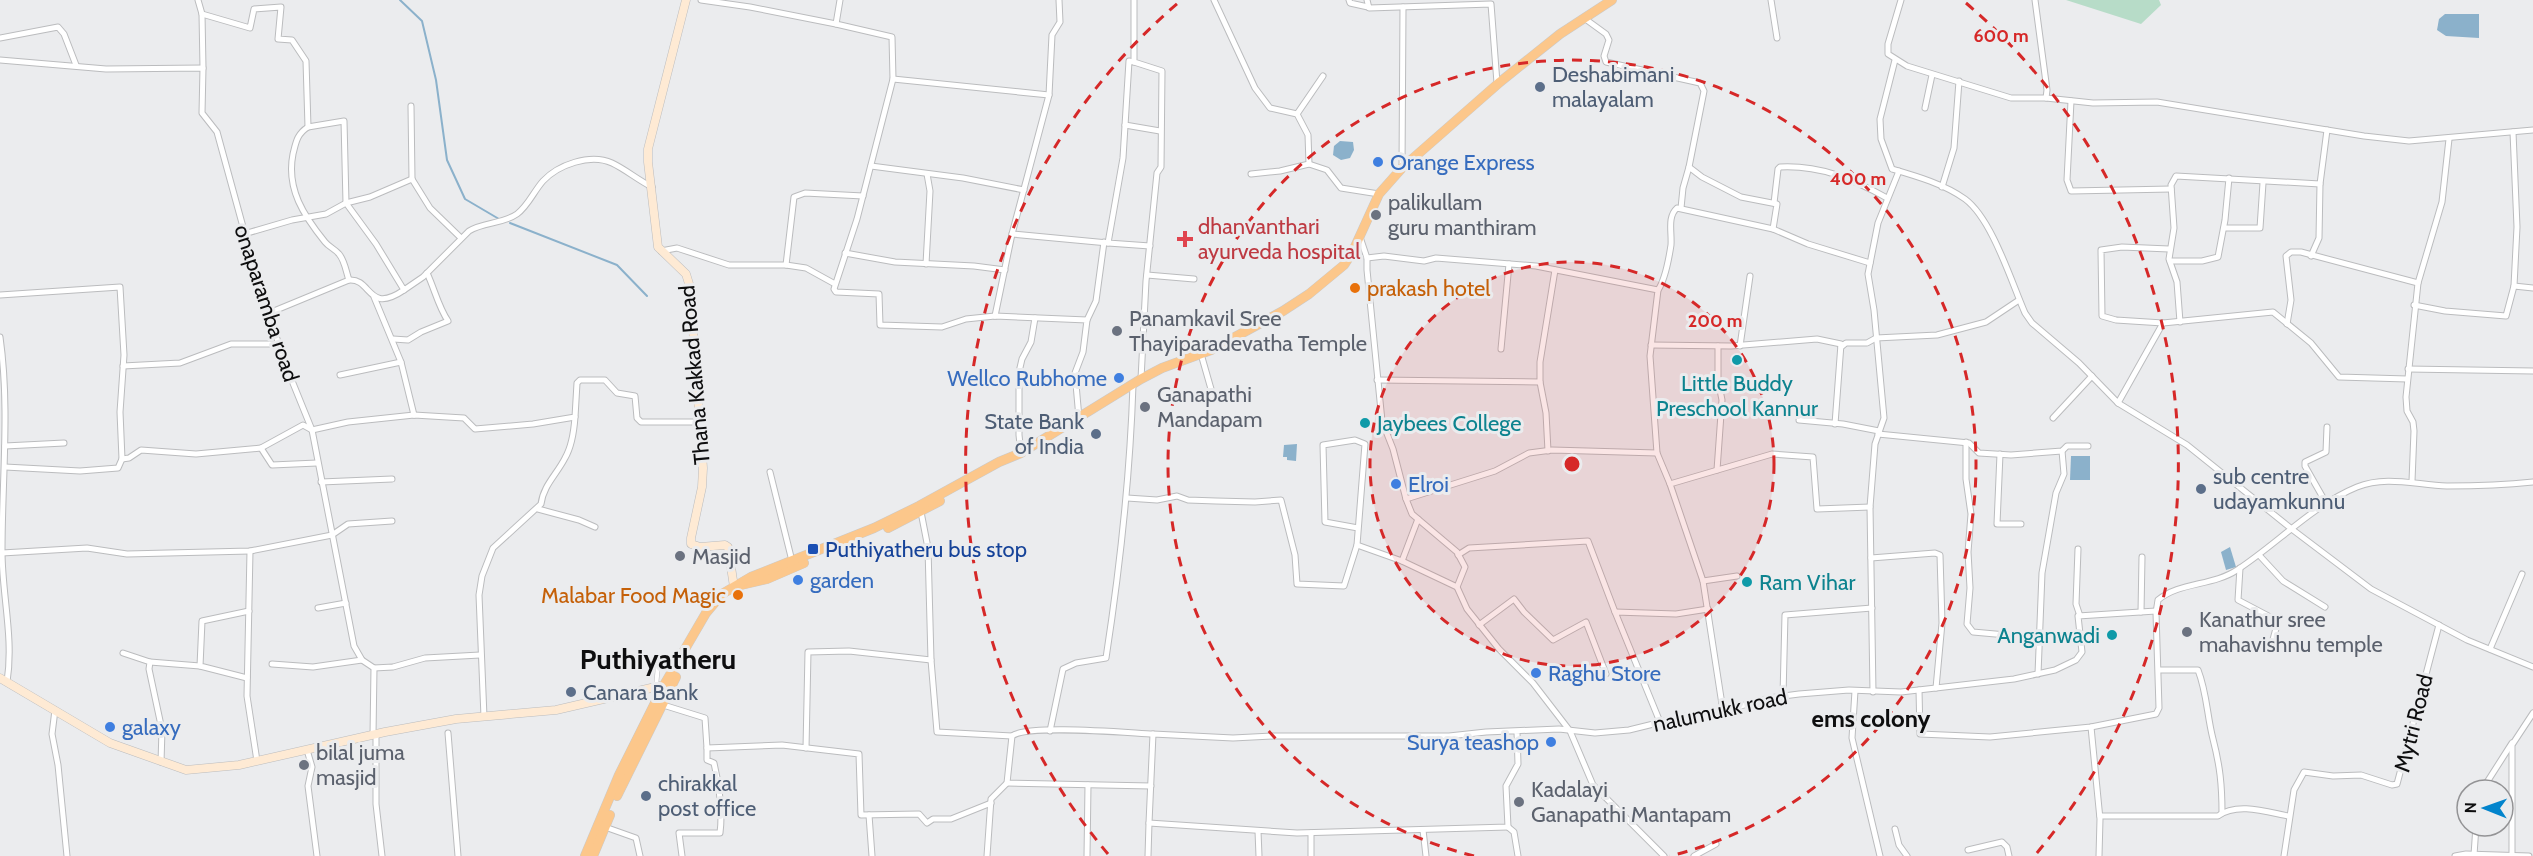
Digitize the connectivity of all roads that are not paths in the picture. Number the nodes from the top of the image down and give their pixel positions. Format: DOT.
graph roads {
  1 [pos="198,0"];
  2 [pos="686,0"];
  3 [pos="701,0"];
  4 [pos="840,0"];
  5 [pos="1059,0"];
  6 [pos="1134,0"];
  7 [pos="1214,0"];
  8 [pos="1349,0"];
  9 [pos="1612,0"];
  10 [pos="1771,0"];
  11 [pos="1901,0"];
  12 [pos="2035,0"];
  13 [pos="1367,3"];
  14 [pos="1404,7"];
  15 [pos="202,14"];
  16 [pos="1583,17"];
  17 [pos="836,24"];
  18 [pos="0,38"];
  19 [pos="1777,38"];
  20 [pos="0,60"];
  21 [pos="1895,60"];
  22 [pos="1134,62"];
  23 [pos="76,65"];
  24 [pos="203,68"];
  25 [pos="1932,75"];
  26 [pos="1323,76"];
  27 [pos="893,79"];
  28 [pos="1959,81"];
  29 [pos="1498,85"];
  30 [pos="1049,95"];
  31 [pos="2046,98"];
  32 [pos="2071,101"];
  33 [pos="411,106"];
  34 [pos="1925,108"];
  35 [pos="1297,114"];
  36 [pos="1125,125"];
  37 [pos="308,126"];
  38 [pos="1161,130"];
  39 [pos="2327,130"];
  40 [pos="2533,130"];
  41 [pos="2513,132"];
  42 [pos="2449,139"];
  43 [pos="1309,164"];
  44 [pos="871,166"];
  45 [pos="1689,167"];
  46 [pos="1402,168"];
  47 [pos="1899,171"];
  48 [pos="927,174"];
  49 [pos="1251,174"];
  50 [pos="2229,178"];
  51 [pos="412,179"];
  52 [pos="2263,183"];
  53 [pos="2320,184"];
  54 [pos="652,187"];
  55 [pos="1942,187"];
  56 [pos="2172,189"];
  57 [pos="1024,190"];
  58 [pos="1378,194"];
  59 [pos="863,196"];
  60 [pos="1887,198"];
  61 [pos="346,203"];
  62 [pos="1774,203"];
  63 [pos="1681,208"];
  64 [pos="306,218"];
  65 [pos="2224,228"];
  66 [pos="1773,229"];
  67 [pos="244,234"];
  68 [pos="1012,234"];
  69 [pos="1359,235"];
  70 [pos="461,238"];
  71 [pos="1106,242"];
  72 [pos="1150,246"];
  73 [pos="2169,249"];
  74 [pos="661,251"];
  75 [pos="845,254"];
  76 [pos="2311,256"];
  77 [pos="1367,258"];
  78 [pos="2170,261"];
  79 [pos="1870,263"];
  80 [pos="926,264"];
  81 [pos="1509,264"];
  82 [pos="786,265"];
  83 [pos="1005,270"];
  84 [pos="1555,270"];
  85 [pos="427,273"];
  86 [pos="1147,274"];
  87 [pos="1750,276"];
  88 [pos="1194,279"];
  89 [pos="349,280"];
  90 [pos="2418,283"];
  91 [pos="835,284"];
  92 [pos="2514,286"];
  93 [pos="2533,288"];
  94 [pos="404,290"];
  95 [pos="1658,290"];
  96 [pos="0,296"];
  97 [pos="374,297"];
  98 [pos="2019,300"];
  99 [pos="2414,305"];
  100 [pos="269,313"];
  101 [pos="995,316"];
  102 [pos="1035,318"];
  103 [pos="1087,320"];
  104 [pos="2163,322"];
  105 [pos="2180,322"];
  106 [pos="2287,324"];
  107 [pos="0,337"];
  108 [pos="1876,338"];
  109 [pos="393,339"];
  110 [pos="279,344"];
  111 [pos="1651,345"];
  112 [pos="1718,346"];
  113 [pos="1740,346"];
  114 [pos="1841,346"];
  115 [pos="1501,350"];
  116 [pos="1201,354"];
  117 [pos="401,362"];
  118 [pos="123,366"];
  119 [pos="2408,369"];
  120 [pos="2533,371"];
  121 [pos="340,375"];
  122 [pos="2092,376"];
  123 [pos="1377,380"];
  124 [pos="2407,380"];
  125 [pos="1137,382"];
  126 [pos="1540,382"];
  127 [pos="1213,396"];
  128 [pos="2118,403"];
  129 [pos="414,416"];
  130 [pos="575,417"];
  131 [pos="1079,418"];
  132 [pos="2053,418"];
  133 [pos="1799,420"];
  134 [pos="699,422"];
  135 [pos="1835,424"];
  136 [pos="2327,428"];
  137 [pos="312,430"];
  138 [pos="1879,433"];
  139 [pos="1966,442"];
  140 [pos="64,443"];
  141 [pos="5,446"];
  142 [pos="2088,446"];
  143 [pos="261,448"];
  144 [pos="1548,451"];
  145 [pos="2062,451"];
  146 [pos="1657,453"];
  147 [pos="1019,454"];
  148 [pos="2000,454"];
  149 [pos="122,459"];
  150 [pos="317,463"];
  151 [pos="5,466"];
  152 [pos="1717,470"];
  153 [pos="770,472"];
  154 [pos="392,479"];
  155 [pos="2412,481"];
  156 [pos="321,482"];
  157 [pos="2533,482"];
  158 [pos="1670,484"];
  159 [pos="1127,498"];
  160 [pos="1406,500"];
  161 [pos="2326,503"];
  162 [pos="1870,507"];
  163 [pos="538,508"];
  164 [pos="920,509"];
  165 [pos="1418,519"];
  166 [pos="392,521"];
  167 [pos="2020,524"];
  168 [pos="595,527"];
  169 [pos="1358,528"];
  170 [pos="2293,530"];
  171 [pos="332,535"];
  172 [pos="1357,545"];
  173 [pos="2078,549"];
  174 [pos="250,551"];
  175 [pos="2,553"];
  176 [pos="1458,555"];
  177 [pos="2259,555"];
  178 [pos="2142,557"];
  179 [pos="1871,558"];
  180 [pos="792,561"];
  181 [pos="1402,561"];
  182 [pos="2240,568"];
  183 [pos="2522,574"];
  184 [pos="1737,576"];
  185 [pos="1703,581"];
  186 [pos="1457,587"];
  187 [pos="732,588"];
  188 [pos="345,603"];
  189 [pos="2325,606"];
  190 [pos="318,608"];
  191 [pos="1872,608"];
  192 [pos="1708,609"];
  193 [pos="249,611"];
  194 [pos="2156,611"];
  195 [pos="1615,612"];
  196 [pos="2141,612"];
  197 [pos="2080,616"];
  198 [pos="1479,625"];
  199 [pos="2439,625"];
  200 [pos="2040,638"];
  201 [pos="2271,647"];
  202 [pos="2490,649"];
  203 [pos="123,653"];
  204 [pos="480,655"];
  205 [pos="362,660"];
  206 [pos="931,660"];
  207 [pos="150,662"];
  208 [pos="272,664"];
  209 [pos="658,665"];
  210 [pos="200,666"];
  211 [pos="2533,667"];
  212 [pos="374,668"];
  213 [pos="2159,670"];
  214 [pos="1606,674"];
  215 [pos="2038,674"];
  216 [pos="247,678"];
  217 [pos="3,680"];
  218 [pos="660,686"];
  219 [pos="1936,688"];
  220 [pos="1919,690"];
  221 [pos="1856,691"];
  222 [pos="1873,692"];
  223 [pos="1783,696"];
  224 [pos="659,704"];
  225 [pos="55,710"];
  226 [pos="1723,711"];
  227 [pos="2533,713"];
  228 [pos="484,717"];
  229 [pos="1660,722"];
  230 [pos="2091,727"];
  231 [pos="1050,730"];
  232 [pos="1570,731"];
  233 [pos="1517,732"];
  234 [pos="448,733"];
  235 [pos="374,734"];
  236 [pos="1153,734"];
  237 [pos="1012,736"];
  238 [pos="706,748"];
  239 [pos="806,748"];
  240 [pos="307,750"];
  241 [pos="258,761"];
  242 [pos="161,762"];
  243 [pos="2490,778"];
  244 [pos="1007,783"];
  245 [pos="1088,785"];
  246 [pos="1151,786"];
  247 [pos="991,803"];
  248 [pos="2222,813"];
  249 [pos="869,815"];
  250 [pos="2100,816"];
  251 [pos="2288,816"];
  252 [pos="1149,824"];
  253 [pos="602,826"];
  254 [pos="1508,827"];
  255 [pos="1894,829"];
  256 [pos="1423,830"];
  257 [pos="1258,831"];
  258 [pos="1311,833"];
  259 [pos="2475,838"];
  260 [pos="1716,844"];
  261 [pos="1968,850"];
  262 [pos="2474,855"];
  263 [pos="2512,855"];
  264 [pos="67,856"];
  265 [pos="317,856"];
  266 [pos="382,856"];
  267 [pos="458,856"];
  268 [pos="585,856"];
  269 [pos="593,856"];
  270 [pos="640,856"];
  271 [pos="682,856"];
  272 [pos="872,856"];
  273 [pos="987,856"];
  274 [pos="1087,856"];
  275 [pos="1148,856"];
  276 [pos="1259,856"];
  277 [pos="1311,856"];
  278 [pos="1426,856"];
  279 [pos="1518,856"];
  280 [pos="1664,856"];
  281 [pos="1694,856"];
  282 [pos="1880,856"];
  283 [pos="1908,856"];
  284 [pos="2009,856"];
  285 [pos="2099,856"];
  286 [pos="2284,856"];
  287 [pos="2455,856"];
  288 [pos="2529,856"];
  1 -- 15 [label="street, onaparamba road"];
  2 -- 54 [label="main road"];
  3 -- 17 [label="street"];
  4 -- 17 [label="street"];
  5 -- 30 [label="street"];
  6 -- 22 [label="street"];
  7 -- 35 [label="street"];
  8 -- 13 [label="street"];
  9 -- 16 [label="highway"];
  10 -- 19 [label="street"];
  11 -- 21 [label="street"];
  12 -- 31 [label="street"];
  13 -- 14 [label="street"];
  14 -- 29 [label="street"];
  14 -- 46 [label="street"];
  15 -- 24 [label="street, onaparamba road"];
  15 -- 37 [label="street"];
  16 -- 29 [label="highway"];
  16 -- 45 [label="street"];
  17 -- 27 [label="street"];
  18 -- 23 [label="street"];
  20 -- 23 [label="street"];
  21 -- 25 [label="street"];
  21 -- 47 [label="street"];
  22 -- 36 [label="street"];
  22 -- 38 [label="street"];
  23 -- 24 [label="street"];
  24 -- 67 [label="street, onaparamba road"];
  25 -- 28 [label="street"];
  25 -- 34 [label="street"];
  26 -- 35 [label="street"];
  27 -- 30 [label="street"];
  27 -- 44 [label="street"];
  28 -- 31 [label="street"];
  28 -- 55 [label="street"];
  29 -- 46 [label="highway"];
  30 -- 57 [label="street"];
  31 -- 32 [label="street"];
  32 -- 39 [label="street"];
  32 -- 56 [label="street"];
  33 -- 51 [label="street"];
  35 -- 43 [label="street"];
  36 -- 38 [label="street"];
  36 -- 71 [label="street"];
  37 -- 61 [label="street"];
  37 -- 64 [label="street"];
  38 -- 72 [label="street"];
  39 -- 42 [label="street"];
  39 -- 53 [label="street"];
  40 -- 41 [label="street"];
  41 -- 42 [label="street"];
  41 -- 92 [label="street"];
  42 -- 90 [label="street"];
  43 -- 49 [label="street"];
  43 -- 58 [label="street"];
  44 -- 48 [label="street"];
  44 -- 59 [label="street"];
  45 -- 62 [label="street"];
  45 -- 63 [label="street"];
  46 -- 58 [label="highway"];
  47 -- 55 [label="street"];
  47 -- 60 [label="street"];
  48 -- 57 [label="street"];
  48 -- 80 [label="street"];
  50 -- 52 [label="street"];
  50 -- 56 [label="street"];
  50 -- 65 [label="street"];
  51 -- 61 [label="street"];
  51 -- 70 [label="street"];
  52 -- 53 [label="street"];
  52 -- 65 [label="street"];
  53 -- 76 [label="street"];
  54 -- 70 [label="street"];
  54 -- 74 [label="main road"];
  55 -- 98 [label="street"];
  56 -- 73 [label="street"];
  57 -- 68 [label="street"];
  58 -- 69 [label="highway"];
  59 -- 75 [label="street"];
  59 -- 82 [label="street"];
  60 -- 62 [label="street"];
  60 -- 79 [label="street"];
  61 -- 64 [label="street"];
  61 -- 94 [label="street"];
  62 -- 66 [label="street"];
  63 -- 66 [label="street"];
  63 -- 95 [label="street"];
  64 -- 67 [label="street"];
  64 -- 89 [label="street"];
  65 -- 78 [label="street"];
  66 -- 79 [label="street"];
  67 -- 100 [label="street, onaparamba road"];
  68 -- 71 [label="street"];
  68 -- 83 [label="street"];
  69 -- 77 [label="street"];
  69 -- 116 [label="highway"];
  70 -- 85 [label="street"];
  71 -- 72 [label="street"];
  71 -- 103 [label="street"];
  72 -- 86 [label="street"];
  73 -- 78 [label="street"];
  73 -- 104 [label="street"];
  74 -- 82 [label="street"];
  74 -- 134 [label="main road, Thana Kakkad Road"];
  75 -- 80 [label="street"];
  75 -- 91 [label="street"];
  76 -- 90 [label="street"];
  76 -- 106 [label="street"];
  77 -- 81 [label="street"];
  77 -- 123 [label="street"];
  78 -- 105 [label="street"];
  79 -- 108 [label="street"];
  80 -- 83 [label="street"];
  81 -- 84 [label="street"];
  81 -- 115 [label="street"];
  82 -- 91 [label="street"];
  83 -- 101 [label="street"];
  84 -- 95 [label="street"];
  84 -- 126 [label="street"];
  85 -- 94 [label="street"];
  85 -- 109 [label="street"];
  86 -- 88 [label="street"];
  86 -- 125 [label="street"];
  87 -- 113 [label="street"];
  89 -- 97 [label="street"];
  89 -- 100 [label="street"];
  90 -- 99 [label="street"];
  91 -- 101 [label="street"];
  92 -- 93 [label="street"];
  92 -- 99 [label="street"];
  94 -- 97 [label="street"];
  95 -- 111 [label="street"];
  96 -- 118 [label="street"];
  97 -- 109 [label="street"];
  98 -- 108 [label="street"];
  98 -- 122 [label="street"];
  99 -- 119 [label="street"];
  100 -- 110 [label="street, onaparamba road"];
  101 -- 102 [label="street"];
  102 -- 103 [label="street"];
  102 -- 147 [label="street"];
  103 -- 131 [label="street"];
  104 -- 105 [label="street"];
  104 -- 128 [label="street"];
  105 -- 106 [label="street"];
  106 -- 124 [label="street"];
  107 -- 141 [label="street"];
  108 -- 114 [label="street"];
  108 -- 138 [label="street"];
  109 -- 117 [label="street"];
  110 -- 118 [label="street"];
  110 -- 137 [label="street, onaparamba road"];
  111 -- 112 [label="street"];
  111 -- 146 [label="street"];
  112 -- 113 [label="street"];
  112 -- 152 [label="street"];
  113 -- 114 [label="street"];
  114 -- 135 [label="street"];
  116 -- 125 [label="highway"];
  116 -- 127 [label="street"];
  117 -- 121 [label="street"];
  117 -- 129 [label="street"];
  118 -- 149 [label="street"];
  119 -- 120 [label="street"];
  119 -- 124 [label="street"];
  122 -- 128 [label="street"];
  122 -- 132 [label="street"];
  123 -- 126 [label="street"];
  123 -- 160 [label="street"];
  124 -- 155 [label="street"];
  125 -- 131 [label="highway"];
  125 -- 159 [label="street"];
  126 -- 144 [label="street"];
  128 -- 170 [label="street"];
  129 -- 130 [label="street"];
  129 -- 137 [label="street"];
  130 -- 134 [label="street"];
  130 -- 163 [label="street"];
  131 -- 147 [label="highway"];
  133 -- 135 [label="street"];
  134 -- 187 [label="main road, Thana Kakkad Road"];
  135 -- 138 [label="street"];
  136 -- 161 [label="street"];
  137 -- 143 [label="street"];
  137 -- 150 [label="street, onaparamba road"];
  138 -- 139 [label="street"];
  138 -- 162 [label="street"];
  139 -- 148 [label="street"];
  139 -- 200 [label="street"];
  140 -- 141 [label="street"];
  141 -- 151 [label="street"];
  142 -- 145 [label="street"];
  143 -- 149 [label="street"];
  143 -- 150 [label="street"];
  144 -- 146 [label="street"];
  144 -- 160 [label="street"];
  145 -- 148 [label="street"];
  145 -- 200 [label="street"];
  146 -- 158 [label="street"];
  147 -- 164 [label="highway"];
  148 -- 167 [label="street"];
  149 -- 151 [label="street"];
  150 -- 156 [label="street, onaparamba road"];
  151 -- 175 [label="street"];
  152 -- 158 [label="street"];
  152 -- 162 [label="street"];
  153 -- 180 [label="street"];
  154 -- 156 [label="street"];
  155 -- 157 [label="street"];
  155 -- 161 [label="street"];
  156 -- 171 [label="street, onaparamba road"];
  158 -- 185 [label="street"];
  159 -- 172 [label="street"];
  159 -- 231 [label="street"];
  160 -- 165 [label="street"];
  161 -- 170 [label="street"];
  162 -- 179 [label="street"];
  163 -- 168 [label="street"];
  163 -- 204 [label="street"];
  164 -- 180 [label="highway"];
  164 -- 187 [label="highway"];
  164 -- 206 [label="street"];
  165 -- 176 [label="street"];
  165 -- 181 [label="street"];
  166 -- 171 [label="street"];
  169 -- 169 [label="street"];
  169 -- 172 [label="street"];
  170 -- 177 [label="street"];
  170 -- 199 [label="street"];
  171 -- 174 [label="street"];
  171 -- 188 [label="street, onaparamba road"];
  172 -- 181 [label="street"];
  173 -- 197 [label="street"];
  174 -- 175 [label="street"];
  174 -- 193 [label="street"];
  175 -- 217 [label="street"];
  176 -- 186 [label="street"];
  176 -- 195 [label="street"];
  177 -- 182 [label="street"];
  177 -- 189 [label="street"];
  178 -- 196 [label="street"];
  179 -- 191 [label="street"];
  179 -- 219 [label="street"];
  180 -- 187 [label="highway"];
  181 -- 186 [label="street"];
  182 -- 194 [label="street"];
  182 -- 201 [label="street"];
  183 -- 202 [label="street"];
  184 -- 185 [label="street"];
  185 -- 192 [label="street"];
  186 -- 198 [label="street"];
  187 -- 218 [label="highway"];
  187 -- 224 [label="highway"];
  188 -- 190 [label="street"];
  188 -- 205 [label="street, onaparamba road"];
  191 -- 222 [label="street"];
  191 -- 223 [label="street"];
  192 -- 195 [label="street"];
  192 -- 226 [label="street"];
  193 -- 210 [label="street"];
  193 -- 216 [label="street"];
  194 -- 196 [label="street"];
  194 -- 213 [label="street"];
  195 -- 229 [label="street"];
  196 -- 197 [label="street"];
  197 -- 215 [label="street, nalumukk road"];
  198 -- 214 [label="street"];
  198 -- 232 [label="street"];
  199 -- 202 [label="street"];
  199 -- 251 [label="street, Mytri Road"];
  200 -- 215 [label="street"];
  202 -- 211 [label="street"];
  203 -- 207 [label="street"];
  204 -- 212 [label="street"];
  204 -- 228 [label="street"];
  205 -- 208 [label="street"];
  205 -- 212 [label="street"];
  206 -- 237 [label="street, nalumukk road"];
  206 -- 239 [label="street"];
  207 -- 210 [label="street"];
  207 -- 242 [label="street"];
  209 -- 218 [label="street"];
  210 -- 216 [label="street"];
  212 -- 235 [label="street"];
  213 -- 230 [label="street"];
  213 -- 248 [label="street"];
  215 -- 219 [label="street, nalumukk road"];
  216 -- 241 [label="street"];
  217 -- 225 [label="main road"];
  218 -- 224 [label="highway"];
  218 -- 228 [label="main road"];
  219 -- 220 [label="street, nalumukk road"];
  220 -- 222 [label="street, nalumukk road"];
  220 -- 230 [label="street"];
  221 -- 222 [label="street, nalumukk road"];
  221 -- 223 [label="street, nalumukk road"];
  221 -- 282 [label="street"];
  223 -- 226 [label="street, nalumukk road"];
  224 -- 238 [label="street"];
  224 -- 253 [label="highway"];
  225 -- 242 [label="main road"];
  225 -- 264 [label="street"];
  226 -- 229 [label="street, nalumukk road"];
  227 -- 243 [label="street"];
  227 -- 263 [label="street"];
  228 -- 235 [label="main road"];
  229 -- 232 [label="street, nalumukk road"];
  230 -- 250 [label="street"];
  231 -- 236 [label="street, nalumukk road"];
  231 -- 237 [label="street, nalumukk road"];
  232 -- 233 [label="street, nalumukk road"];
  232 -- 280 [label="street"];
  233 -- 236 [label="street, nalumukk road"];
  233 -- 254 [label="street"];
  234 -- 267 [label="street"];
  235 -- 240 [label="main road"];
  235 -- 266 [label="street"];
  236 -- 246 [label="street"];
  237 -- 244 [label="street"];
  238 -- 239 [label="street"];
  238 -- 271 [label="street"];
  239 -- 249 [label="street"];
  240 -- 241 [label="main road"];
  240 -- 265 [label="street"];
  241 -- 242 [label="main road"];
  244 -- 245 [label="street"];
  244 -- 247 [label="street"];
  245 -- 246 [label="street"];
  245 -- 274 [label="street"];
  246 -- 252 [label="street"];
  247 -- 249 [label="street"];
  247 -- 273 [label="street"];
  248 -- 250 [label="street"];
  248 -- 251 [label="street"];
  249 -- 272 [label="street"];
  250 -- 285 [label="street"];
  251 -- 286 [label="street, Mytri Road"];
  252 -- 257 [label="street"];
  252 -- 275 [label="street"];
  253 -- 268 [label="highway"];
  253 -- 269 [label="highway"];
  253 -- 270 [label="street"];
  254 -- 256 [label="street"];
  254 -- 279 [label="street"];
  255 -- 283 [label="street"];
  256 -- 258 [label="street"];
  256 -- 278 [label="street"];
  257 -- 258 [label="street"];
  257 -- 276 [label="street"];
  258 -- 277 [label="street"];
  259 -- 262 [label="street"];
  260 -- 281 [label="street"];
  261 -- 284 [label="street"];
  262 -- 263 [label="street"];
  262 -- 287 [label="street"];
  263 -- 288 [label="street"];
}
